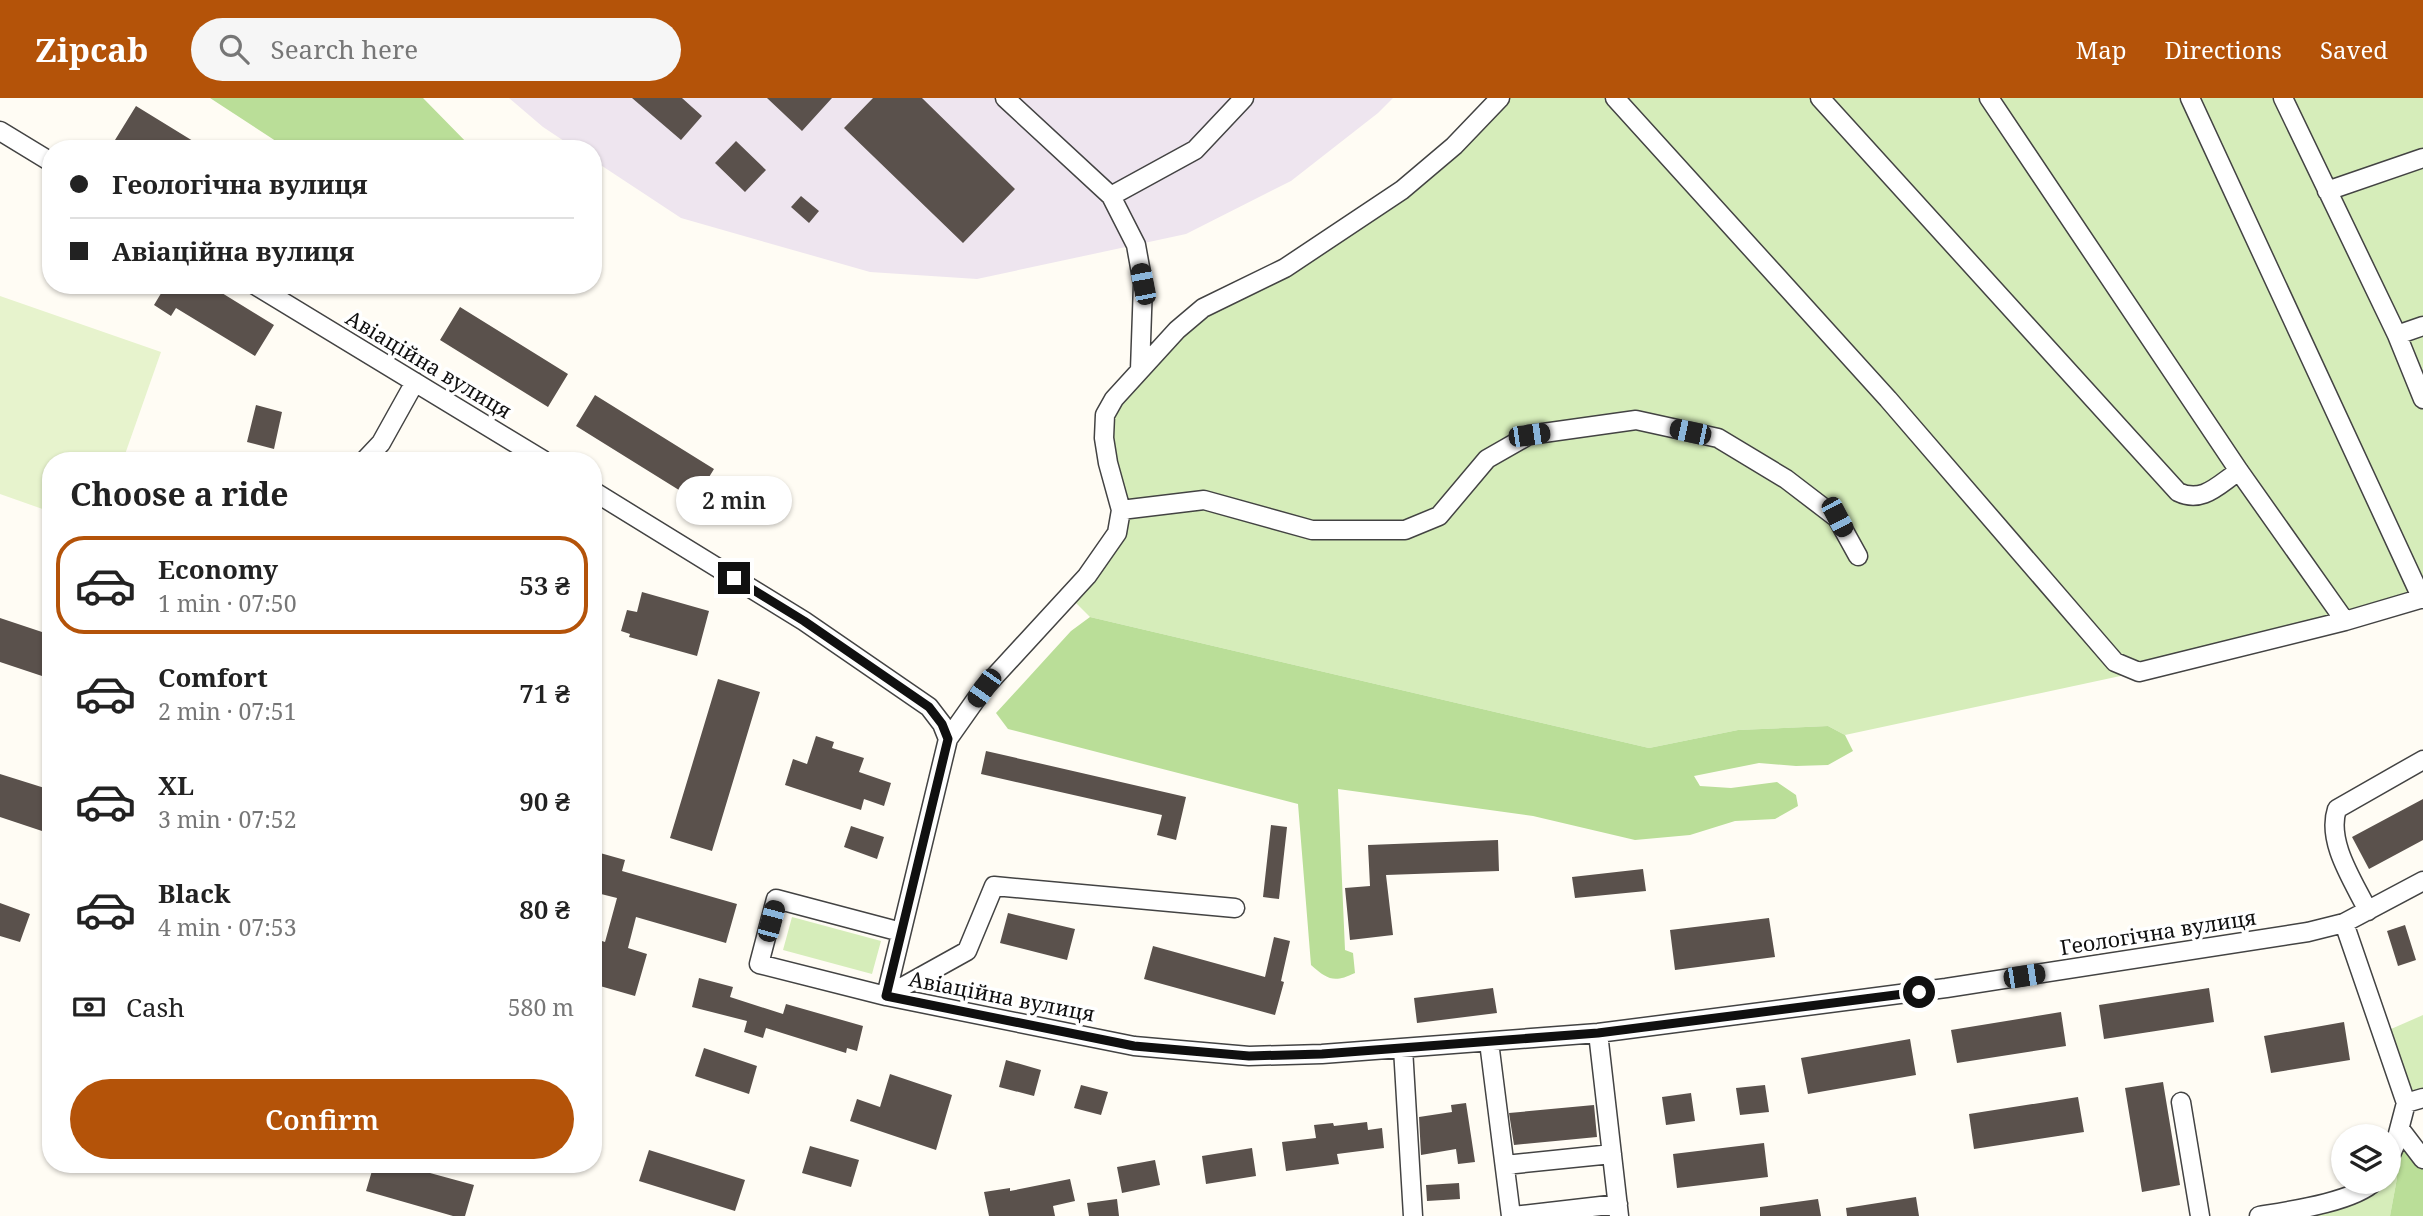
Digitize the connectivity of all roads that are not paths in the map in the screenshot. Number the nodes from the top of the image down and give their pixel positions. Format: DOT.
graph roads {
  1 [pos="1005,98"];
  2 [pos="1244,98"];
  3 [pos="1500,98"];
  4 [pos="1615,98"];
  5 [pos="1820,98"];
  6 [pos="1989,98"];
  7 [pos="2190,98"];
  8 [pos="2283,98"];
  9 [pos="0,131"];
  10 [pos="42,157"];
  11 [pos="2423,158"];
  12 [pos="2327,191"];
  13 [pos="1111,196"];
  14 [pos="270,294"];
  15 [pos="2423,326"];
  16 [pos="2397,335"];
  17 [pos="1140,370"];
  18 [pos="415,382"];
  19 [pos="2423,399"];
  20 [pos="373,452"];
  21 [pos="530,452"];
  22 [pos="2239,471"];
  23 [pos="602,497"];
  24 [pos="1121,510"];
  25 [pos="1858,556"];
  26 [pos="2423,598"];
  27 [pos="2345,621"];
  28 [pos="948,739"];
  29 [pos="2423,760"];
  30 [pos="2423,881"];
  31 [pos="1235,908"];
  32 [pos="2368,911"];
  33 [pos="2344,923"];
  34 [pos="901,932"];
  35 [pos="886,996"];
  36 [pos="1598,1033"];
  37 [pos="1489,1042"];
  38 [pos="1403,1048"];
  39 [pos="2415,1101"];
  40 [pos="2181,1102"];
  41 [pos="2401,1127"];
  42 [pos="2401,1130"];
  43 [pos="1612,1154"];
  44 [pos="2423,1159"];
  45 [pos="1504,1165"];
  46 [pos="2349,1194"];
  47 [pos="1618,1210"];
  48 [pos="1413,1216"];
  49 [pos="1512,1216"];
  50 [pos="2200,1216"];
  51 [pos="2259,1216"];
  1 -- 13 [label="street"];
  2 -- 13 [label="street"];
  3 -- 17 [label="street"];
  4 -- 27 [label="street"];
  5 -- 22 [label="street"];
  6 -- 22 [label="street"];
  7 -- 26 [label="street"];
  8 -- 12 [label="street"];
  9 -- 10 [label="street"];
  11 -- 12 [label="street"];
  12 -- 16 [label="street"];
  13 -- 17 [label="street"];
  14 -- 18 [label="street, Авіаційна вулиця"];
  15 -- 16 [label="street"];
  16 -- 19 [label="street"];
  17 -- 24 [label="street"];
  18 -- 20 [label="street"];
  18 -- 21 [label="street, Авіаційна вулиця"];
  22 -- 27 [label="street"];
  23 -- 28 [label="street"];
  24 -- 25 [label="street"];
  24 -- 28 [label="street"];
  26 -- 27 [label="street"];
  28 -- 34 [label="street, Авіаційна вулиця"];
  29 -- 32 [label="street"];
  30 -- 32 [label="street, Геологічна вулиця"];
  31 -- 35 [label="street"];
  32 -- 33 [label="street, Геологічна вулиця"];
  33 -- 36 [label="street, Геологічна вулиця"];
  33 -- 39 [label="street"];
  34 -- 35 [label="street, Авіаційна вулиця"];
  34 -- 35 [label="street"];
  35 -- 38 [label="street, Авіаційна вулиця"];
  36 -- 37 [label="street, Авіаційна вулиця"];
  36 -- 43 [label="street"];
  37 -- 38 [label="street, Авіаційна вулиця"];
  37 -- 45 [label="street"];
  38 -- 48 [label="street"];
  39 -- 41 [label="street"];
  40 -- 50 [label="street"];
  42 -- 44 [label="street"];
  43 -- 45 [label="street"];
  43 -- 47 [label="street"];
  45 -- 49 [label="street"];
  46 -- 51 [label="street"];
  47 -- 49 [label="street"];
}
